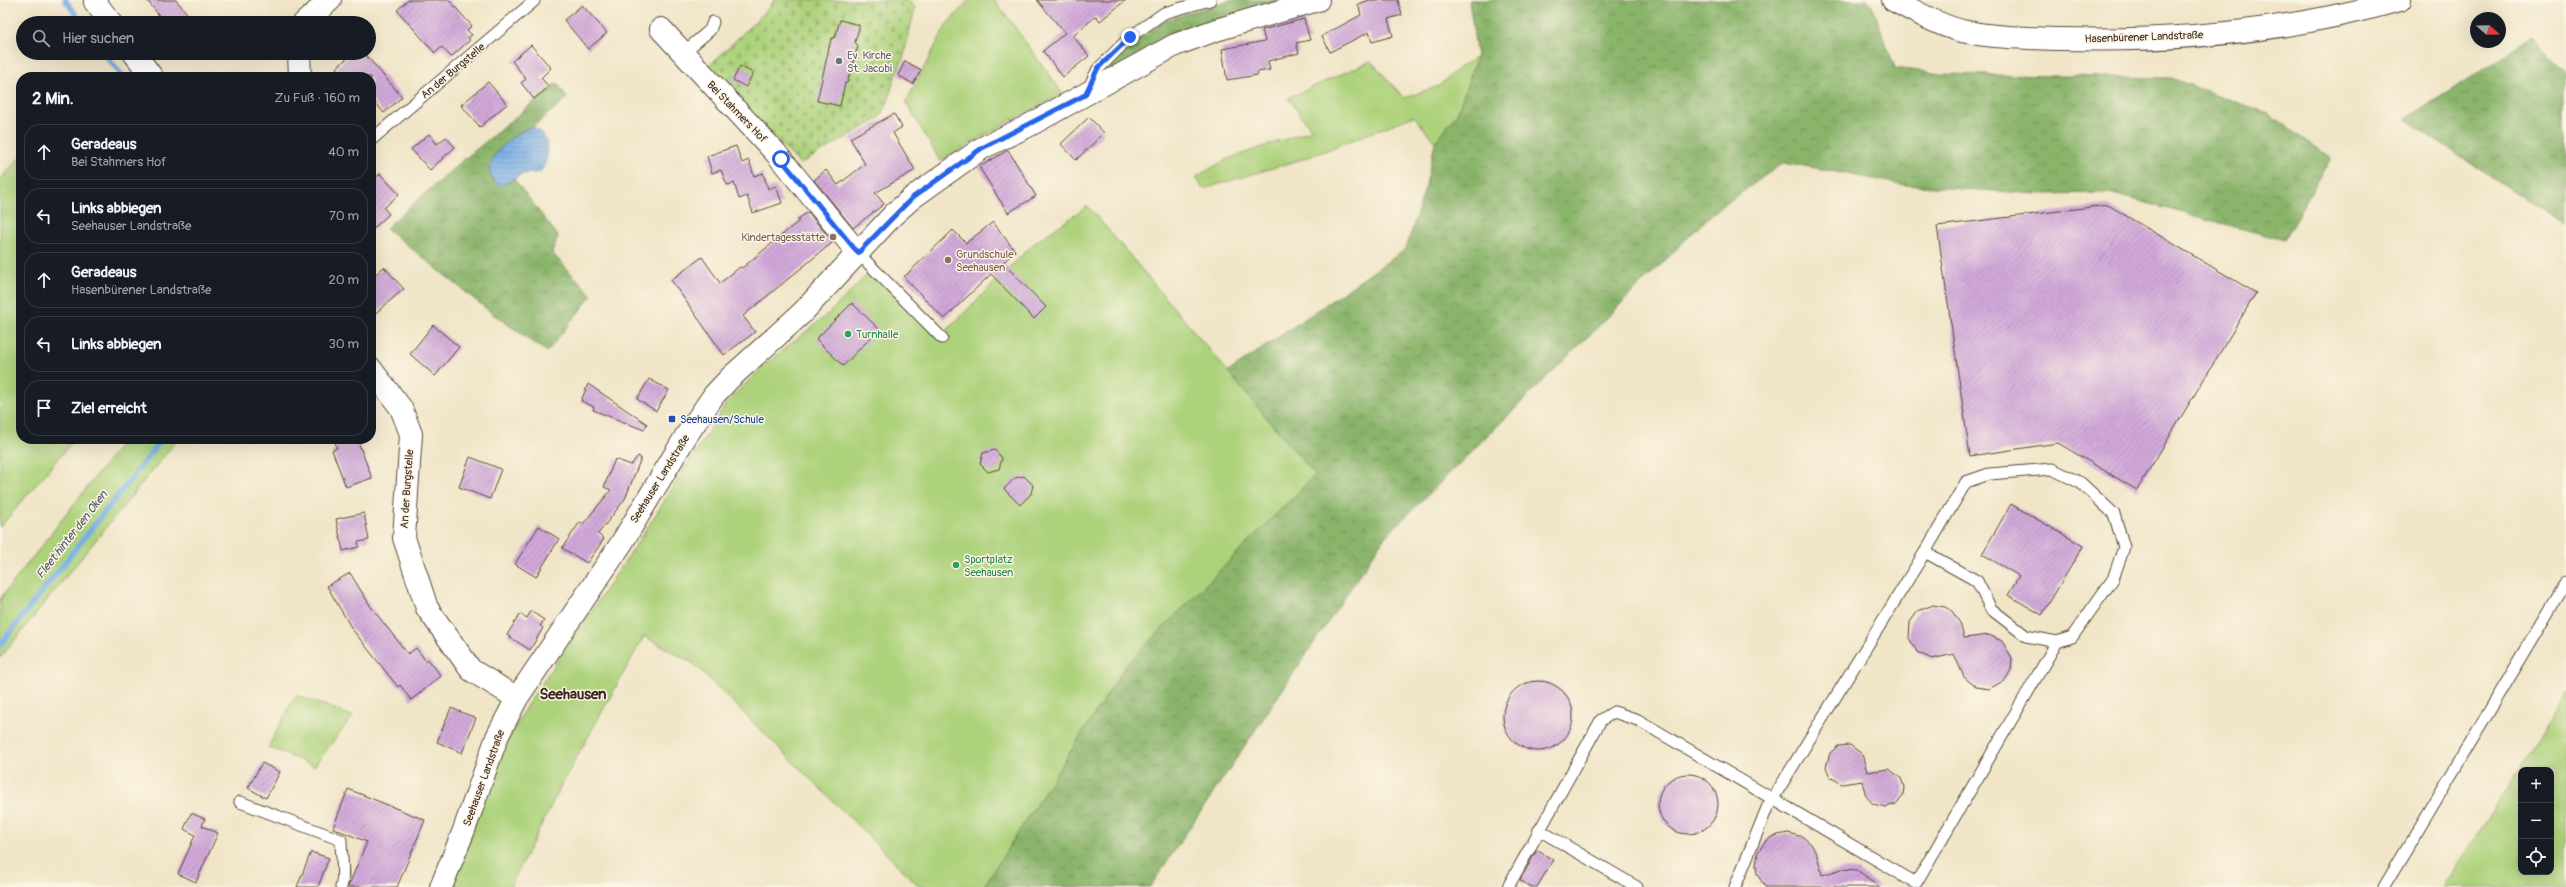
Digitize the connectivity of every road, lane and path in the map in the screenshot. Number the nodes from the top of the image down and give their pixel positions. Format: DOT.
graph roads {
  1 [pos="96,0"];
  2 [pos="330,0"];
  3 [pos="1210,0"];
  4 [pos="1318,0"];
  5 [pos="1892,0"];
  6 [pos="2400,0"];
  7 [pos="534,1"];
  8 [pos="106,16"];
  9 [pos="312,16"];
  10 [pos="713,22"];
  11 [pos="661,29"];
  12 [pos="682,54"];
  13 [pos="139,60"];
  14 [pos="299,60"];
  15 [pos="148,72"];
  16 [pos="300,72"];
  17 [pos="1085,95"];
  18 [pos="376,136"];
  19 [pos="858,253"];
  20 [pos="942,338"];
  21 [pos="376,376"];
  22 [pos="1925,552"];
  23 [pos="2566,583"];
  24 [pos="2057,642"];
  25 [pos="517,698"];
  26 [pos="1772,800"];
  27 [pos="240,802"];
  28 [pos="1539,830"];
  29 [pos="341,887"];
  30 [pos="441,887"];
  31 [pos="1508,887"];
  32 [pos="1637,887"];
  33 [pos="1735,887"];
  34 [pos="2384,887"];
  1 -- 8 [label="street"];
  2 -- 9 [label="street"];
  3 -- 17 [label="lane"];
  4 -- 17 [label="street"];
  5 -- 6 [label="street, Hasenbürener Landstraße"];
  7 -- 18 [label="lane, An der Burgstelle"];
  10 -- 12 [label="lane"];
  11 -- 12 [label="street, Bei Stahmers Hof"];
  12 -- 19 [label="street, Bei Stahmers Hof"];
  13 -- 15 [label="street"];
  14 -- 16 [label="street"];
  17 -- 19 [label="street, Seehauser Landstraße"];
  19 -- 20 [label="lane"];
  19 -- 25 [label="street, Seehauser Landstraße"];
  21 -- 25 [label="street, An der Burgstelle"];
  22 -- 24 [label="lane"];
  22 -- 24 [label="lane"];
  22 -- 26 [label="lane"];
  23 -- 34 [label="lane"];
  24 -- 26 [label="lane"];
  25 -- 30 [label="street, Seehauser Landstraße"];
  26 -- 28 [label="lane"];
  26 -- 33 [label="lane"];
  27 -- 29 [label="lane"];
  28 -- 31 [label="lane"];
  28 -- 32 [label="lane"];
}
